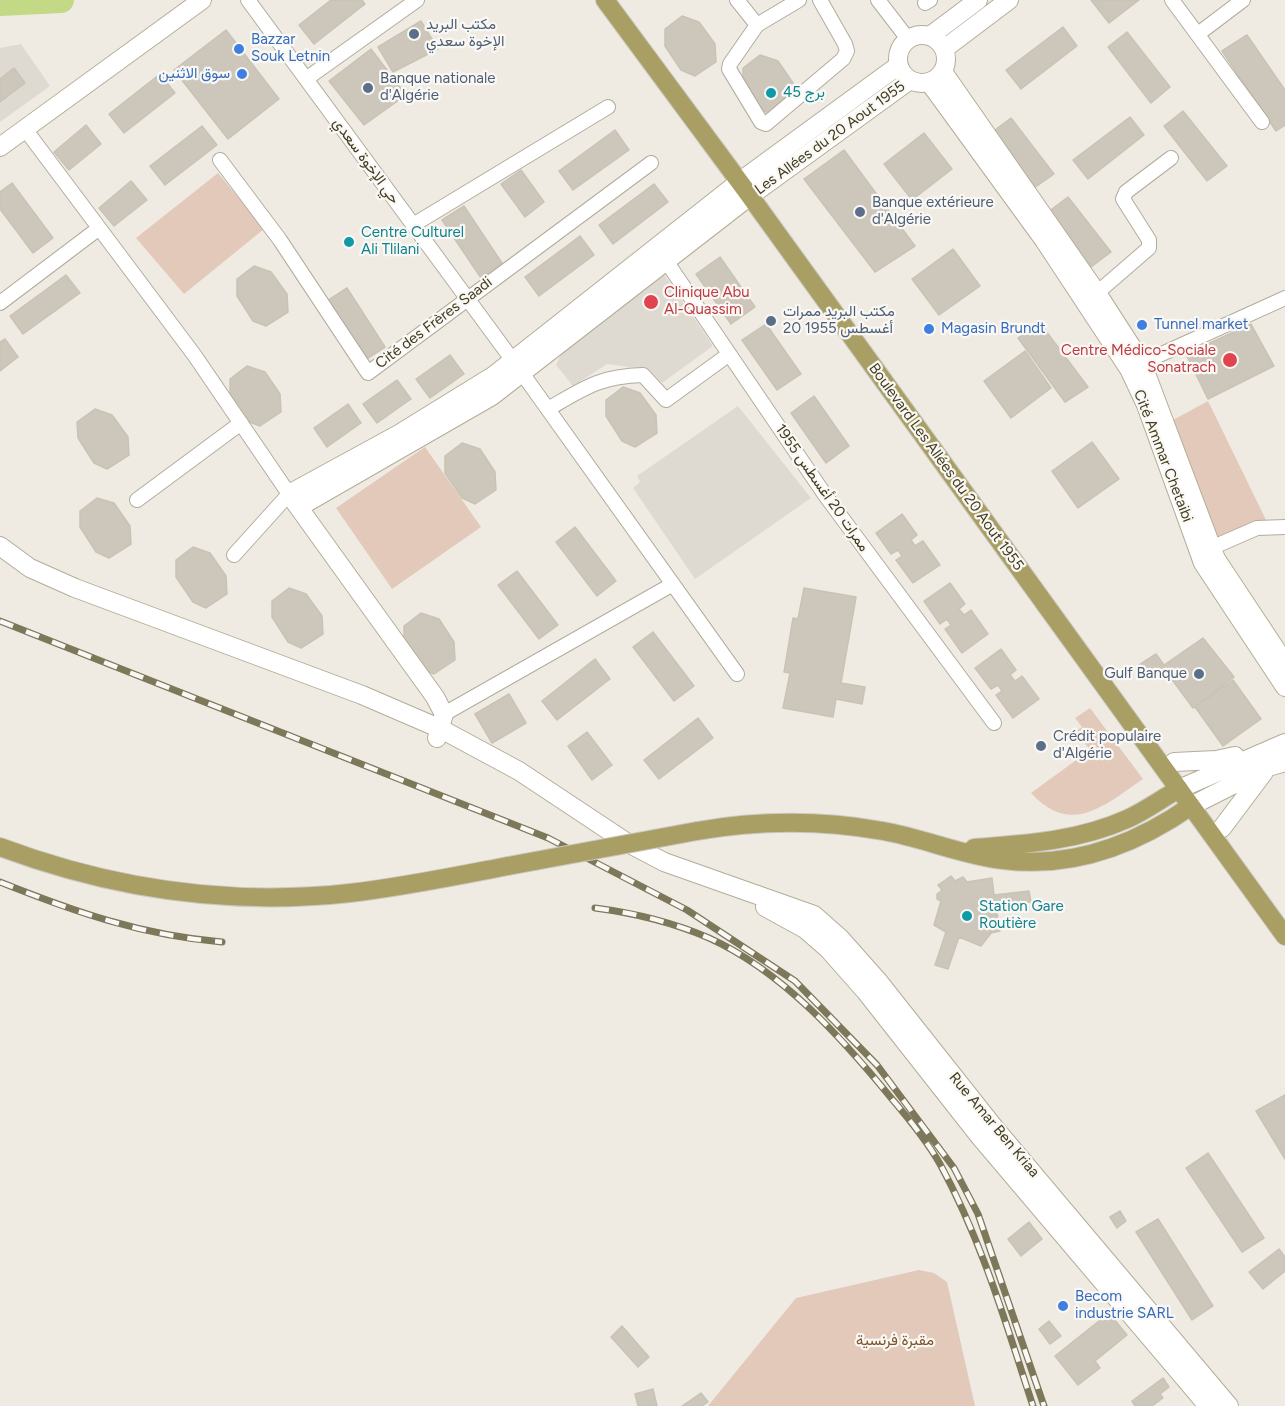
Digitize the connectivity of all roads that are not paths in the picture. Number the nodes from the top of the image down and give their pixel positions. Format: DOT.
graph roads {
  1 [pos="202,0"];
  2 [pos="248,0"];
  3 [pos="417,0"];
  4 [pos="605,0"];
  5 [pos="620,0"];
  6 [pos="738,0"];
  7 [pos="799,0"];
  8 [pos="820,0"];
  9 [pos="878,0"];
  10 [pos="978,0"];
  11 [pos="1009,0"];
  12 [pos="1172,0"];
  13 [pos="1243,0"];
  14 [pos="757,25"];
  15 [pos="1198,34"];
  16 [pos="930,36"];
  17 [pos="908,39"];
  18 [pos="944,49"];
  19 [pos="898,65"];
  20 [pos="936,77"];
  21 [pos="306,79"];
  22 [pos="910,80"];
  23 [pos="608,107"];
  24 [pos="1262,122"];
  25 [pos="25,129"];
  26 [pos="0,147"];
  27 [pos="1171,158"];
  28 [pos="220,160"];
  29 [pos="651,163"];
  30 [pos="749,186"];
  31 [pos="414,225"];
  32 [pos="98,228"];
  33 [pos="662,254"];
  34 [pos="1097,293"];
  35 [pos="468,298"];
  36 [pos="1285,298"];
  37 [pos="0,303"];
  38 [pos="728,355"];
  39 [pos="517,366"];
  40 [pos="1135,366"];
  41 [pos="548,409"];
  42 [pos="241,423"];
  43 [pos="137,500"];
  44 [pos="294,500"];
  45 [pos="1285,527"];
  46 [pos="0,546"];
  47 [pos="1211,548"];
  48 [pos="234,555"];
  49 [pos="0,561"];
  50 [pos="673,584"];
  51 [pos="1260,637"];
  52 [pos="1285,663"];
  53 [pos="737,674"];
  54 [pos="1285,687"];
  55 [pos="994,723"];
  56 [pos="441,727"];
  57 [pos="1279,745"];
  58 [pos="1167,763"];
  59 [pos="1277,765"];
  60 [pos="1184,786"];
  61 [pos="1196,803"];
  62 [pos="1148,808"];
  63 [pos="1203,823"];
  64 [pos="1161,826"];
  65 [pos="1222,828"];
  66 [pos="0,846"];
  67 [pos="960,849"];
  68 [pos="729,887"];
  69 [pos="1285,916"];
  70 [pos="1285,936"];
  71 [pos="1208,1406"];
  72 [pos="1229,1406"];
  1 -- 25 [label="main road"];
  2 -- 21 [label="street, حي الإخوة سعدي"];
  3 -- 21 [label="street"];
  4 -- 30 [label="main road, Boulevard Les Allées du 20 Aout 1955"];
  5 -- 30 [label="main road, Boulevard Les Allées du 20 Aout 1955"];
  6 -- 14 [label="street"];
  7 -- 14 [label="street"];
  8 -- 14 [label="street"];
  9 -- 17 [label="street"];
  10 -- 16 [label="main road"];
  11 -- 18 [label="main road"];
  12 -- 15 [label="street"];
  13 -- 15 [label="street"];
  15 -- 24 [label="street"];
  16 -- 17 [label="main road"];
  16 -- 18 [label="main road"];
  17 -- 19 [label="main road"];
  18 -- 20 [label="main road"];
  19 -- 22 [label="main road"];
  19 -- 30 [label="main road, Les Allées du 20 Aout 1955"];
  20 -- 22 [label="main road"];
  20 -- 34 [label="main road, Cité Ammar Chetaibi"];
  20 -- 40 [label="main road, Cité Ammar Chetaibi"];
  21 -- 31 [label="street, حي الإخوة سعدي"];
  22 -- 30 [label="main road, Les Allées du 20 Aout 1955"];
  23 -- 31 [label="street"];
  25 -- 26 [label="main road"];
  25 -- 32 [label="street"];
  27 -- 34 [label="street"];
  28 -- 35 [label="street, Cité des Frères Saadi"];
  29 -- 35 [label="street, Cité des Frères Saadi"];
  30 -- 33 [label="main road"];
  30 -- 58 [label="main road, Boulevard Les Allées du 20 Aout 1955"];
  31 -- 35 [label="street, حي الإخوة سعدي"];
  32 -- 37 [label="street"];
  32 -- 42 [label="street"];
  33 -- 38 [label="street, ممرات 20 أغسطس 1955"];
  33 -- 39 [label="main road"];
  34 -- 40 [label="main road, Cité Ammar Chetaibi"];
  35 -- 39 [label="street, حي الإخوة سعدي"];
  36 -- 40 [label="street"];
  38 -- 41 [label="street"];
  38 -- 55 [label="street, ممرات 20 أغسطس 1955"];
  39 -- 41 [label="street"];
  39 -- 44 [label="main road"];
  40 -- 47 [label="main road, Cité Ammar Chetaibi"];
  40 -- 51 [label="main road, Cité Ammar Chetaibi"];
  41 -- 50 [label="street"];
  42 -- 43 [label="street"];
  42 -- 44 [label="street"];
  44 -- 48 [label="street"];
  44 -- 56 [label="main road"];
  45 -- 47 [label="street"];
  46 -- 56 [label="main road"];
  47 -- 51 [label="main road, Cité Ammar Chetaibi"];
  49 -- 56 [label="main road"];
  50 -- 53 [label="street"];
  50 -- 56 [label="street"];
  51 -- 52 [label="main road, Cité Ammar Chetaibi"];
  51 -- 54 [label="main road, Cité Ammar Chetaibi"];
  56 -- 68 [label="main road, Rue Amar Ben Kriaa"];
  57 -- 58 [label="main road"];
  57 -- 60 [label="main road"];
  58 -- 60 [label="main road, Boulevard Les Allées du 20 Aout 1955"];
  58 -- 62 [label="main road"];
  59 -- 61 [label="main road"];
  59 -- 65 [label="main road"];
  60 -- 61 [label="main road, Boulevard Les Allées du 20 Aout 1955"];
  60 -- 62 [label="main road"];
  61 -- 63 [label="main road, Boulevard Les Allées du 20 Aout 1955"];
  61 -- 64 [label="main road"];
  61 -- 65 [label="main road, Boulevard Les Allées du 20 Aout 1955"];
  62 -- 67 [label="main road"];
  63 -- 64 [label="main road"];
  63 -- 70 [label="main road, Boulevard Les Allées du 20 Aout 1955"];
  64 -- 67 [label="main road"];
  65 -- 69 [label="main road, Boulevard Les Allées du 20 Aout 1955"];
  66 -- 67 [label="main road, bridge"];
  68 -- 71 [label="main road, Rue Amar Ben Kriaa"];
  68 -- 72 [label="main road, Rue Amar Ben Kriaa"];
}
